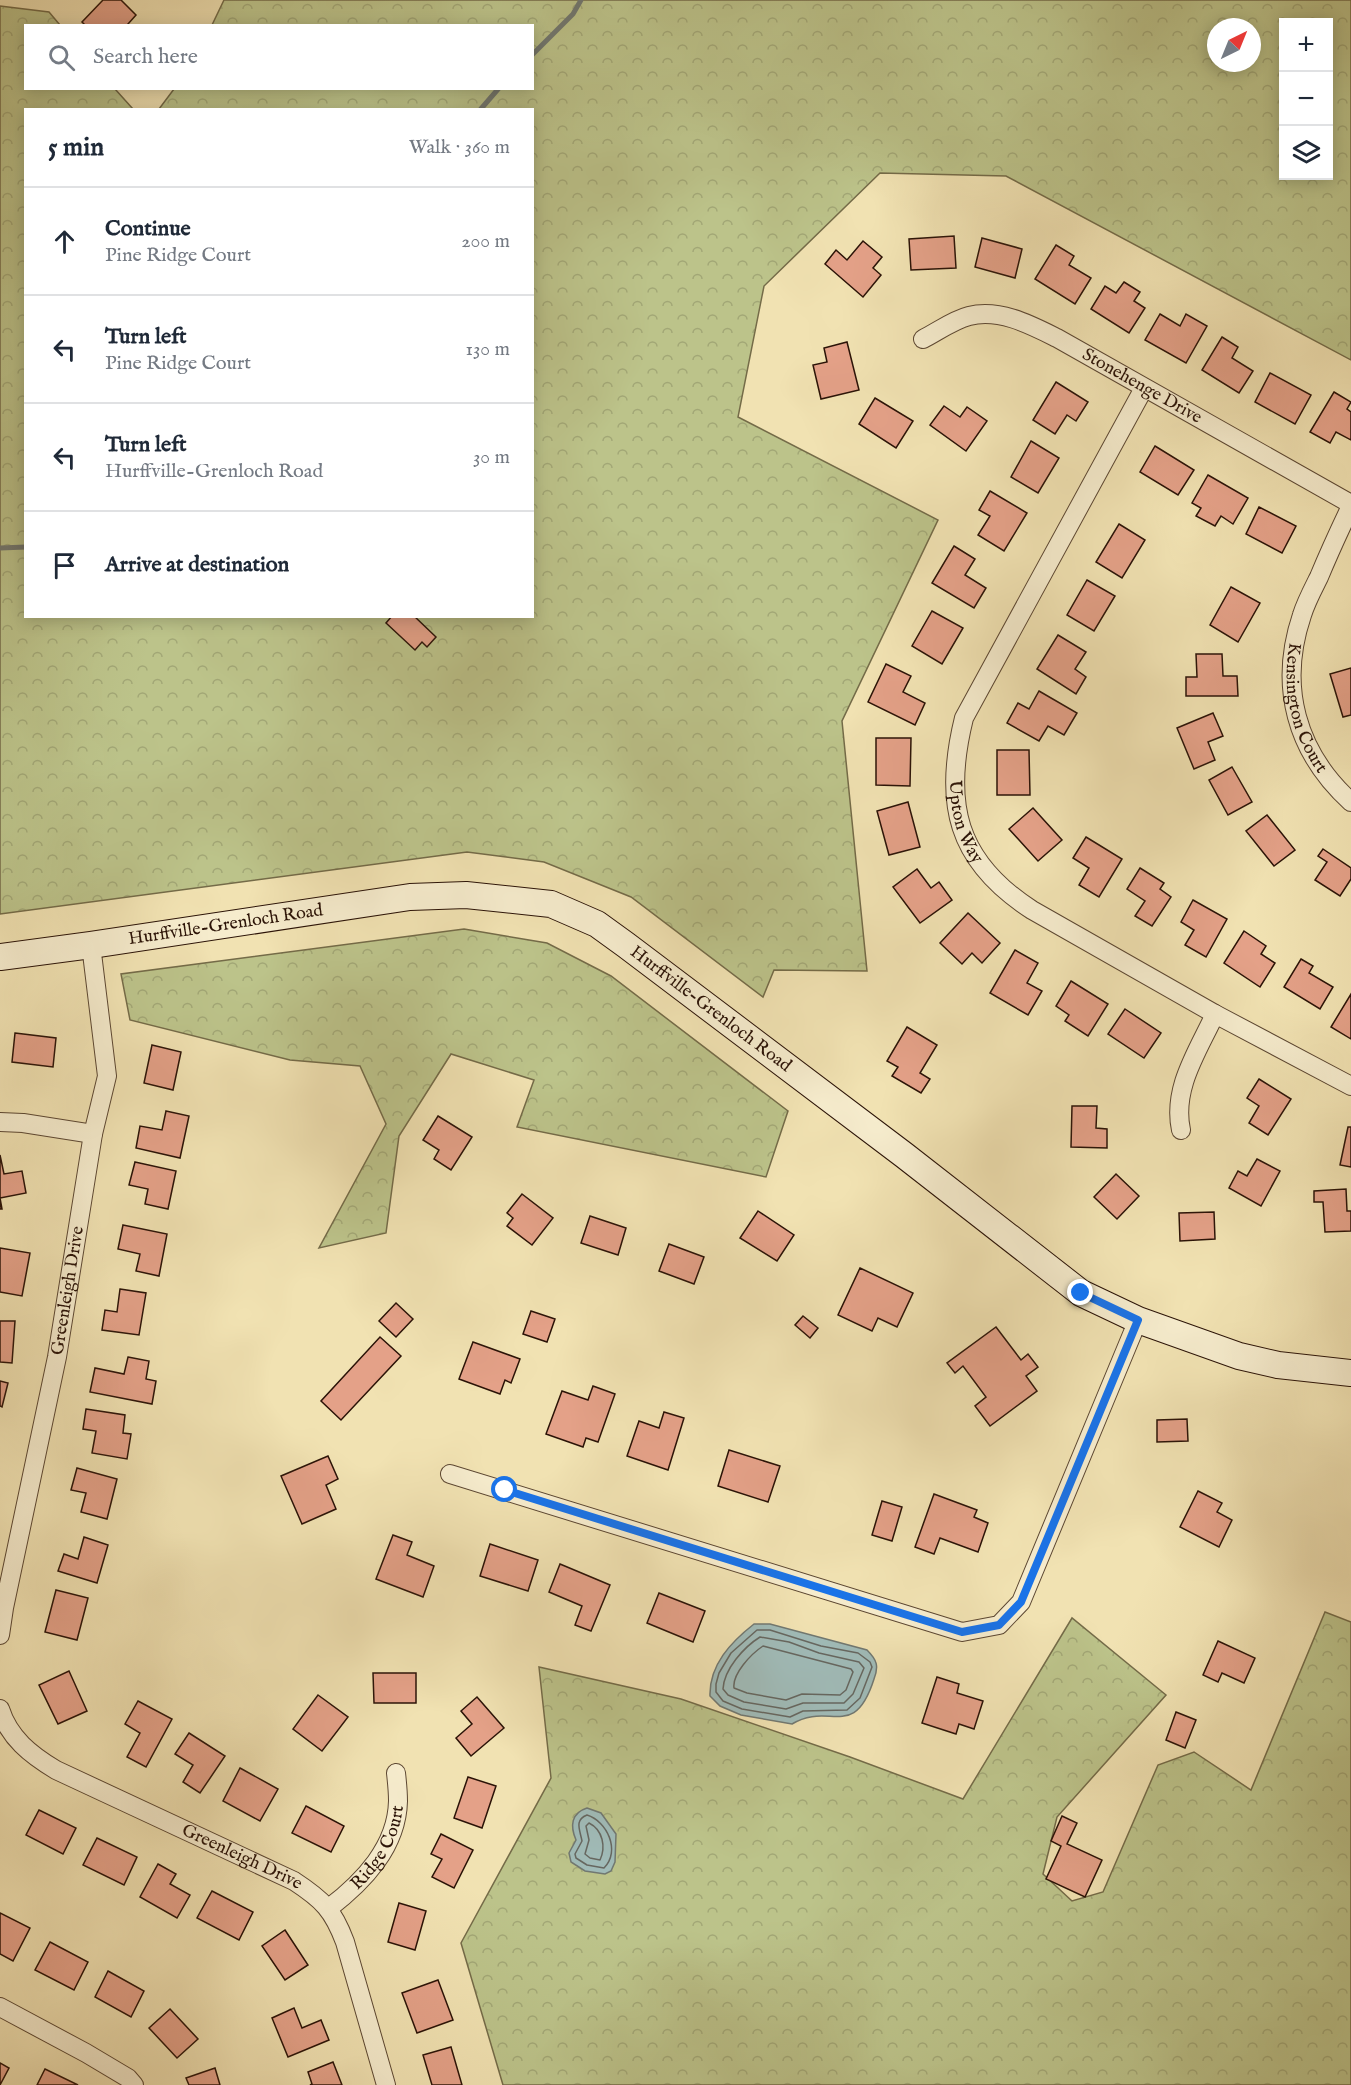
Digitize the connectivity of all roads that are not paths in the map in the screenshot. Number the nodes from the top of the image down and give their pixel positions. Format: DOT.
graph roads {
  1 [pos="923,339"];
  2 [pos="1144,388"];
  3 [pos="1351,505"];
  4 [pos="1351,802"];
  5 [pos="91,945"];
  6 [pos="0,957"];
  7 [pos="1215,1014"];
  8 [pos="1351,1086"];
  9 [pos="0,1122"];
  10 [pos="1181,1130"];
  11 [pos="93,1134"];
  12 [pos="1138,1320"];
  13 [pos="1351,1373"];
  14 [pos="450,1474"];
  15 [pos="2,1607"];
  16 [pos="0,1635"];
  17 [pos="0,1709"];
  18 [pos="396,1773"];
  19 [pos="329,1908"];
  20 [pos="0,2007"];
  21 [pos="134,2085"];
  22 [pos="386,2085"];
  1 -- 2 [label="street, Stonehenge Drive"];
  2 -- 3 [label="street, Stonehenge Drive"];
  2 -- 7 [label="street, Upton Way"];
  3 -- 4 [label="street, Kensington Court"];
  5 -- 6 [label="main road, Hurffville-Grenloch Road"];
  5 -- 11 [label="street, Greenleigh Drive"];
  5 -- 12 [label="main road, Hurffville-Grenloch Road"];
  7 -- 8 [label="street, Upton Way"];
  7 -- 10 [label="street"];
  9 -- 11 [label="street"];
  11 -- 15 [label="street, Greenleigh Drive"];
  12 -- 13 [label="main road, Hurffville-Grenloch Road"];
  12 -- 14 [label="street"];
  15 -- 16 [label="street, Greenleigh Drive"];
  17 -- 19 [label="street, Greenleigh Drive"];
  18 -- 19 [label="street, Ridge Court"];
  19 -- 22 [label="street, Greenleigh Drive"];
  20 -- 21 [label="street"];
}
